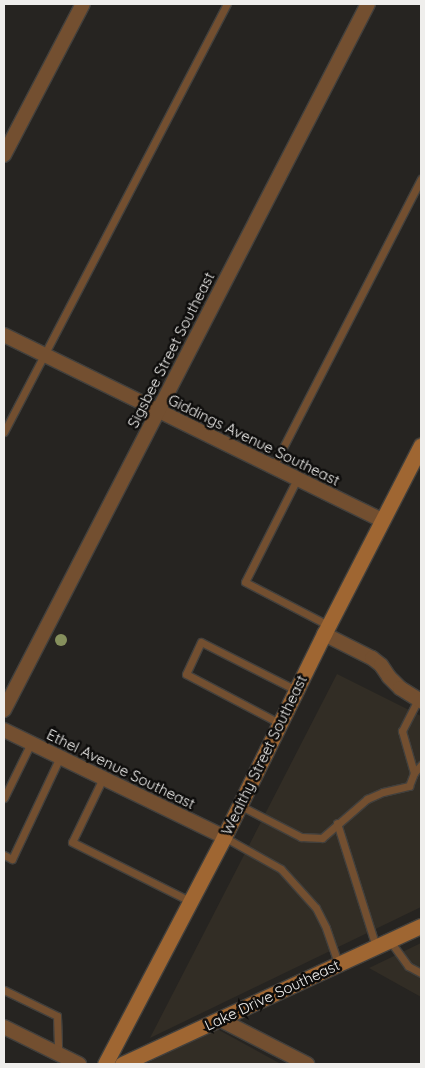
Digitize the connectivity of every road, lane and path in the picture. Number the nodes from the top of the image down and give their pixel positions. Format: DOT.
graph roads {
  1 [pos="83,4"];
  2 [pos="227,4"];
  3 [pos="368,4"];
  4 [pos="4,155"];
  5 [pos="421,178"];
  6 [pos="4,335"];
  7 [pos="44,355"];
  8 [pos="158,411"];
  9 [pos="4,432"];
  10 [pos="419,455"];
  11 [pos="272,467"];
  12 [pos="297,479"];
  13 [pos="383,521"];
  14 [pos="326,630"];
  15 [pos="296,690"];
  16 [pos="420,700"];
  17 [pos="4,710"];
  18 [pos="280,723"];
  19 [pos="4,730"];
  20 [pos="30,743"];
  21 [pos="60,757"];
  22 [pos="421,765"];
  23 [pos="414,773"];
  24 [pos="104,778"];
  25 [pos="4,798"];
  26 [pos="239,806"];
  27 [pos="337,823"];
  28 [pos="224,837"];
  29 [pos="4,855"];
  30 [pos="190,901"];
  31 [pos="421,926"];
  32 [pos="390,940"];
  33 [pos="376,947"];
  34 [pos="338,964"];
  35 [pos="421,973"];
  36 [pos="4,990"];
  37 [pos="221,1020"];
  38 [pos="4,1027"];
  39 [pos="58,1054"];
  40 [pos="302,1063"];
  41 [pos="79,1064"];
  42 [pos="105,1064"];
  43 [pos="122,1064"];
  1 -- 4 [label="street"];
  2 -- 7 [label="lane"];
  3 -- 8 [label="street, Sigsbee Street Southeast"];
  5 -- 11 [label="lane"];
  6 -- 7 [label="street, Giddings Avenue Southeast"];
  7 -- 8 [label="street, Giddings Avenue Southeast"];
  7 -- 9 [label="lane"];
  8 -- 11 [label="street, Giddings Avenue Southeast"];
  8 -- 17 [label="street, Sigsbee Street Southeast"];
  10 -- 13 [label="main road, Wealthy Street Southeast"];
  11 -- 12 [label="street, Giddings Avenue Southeast"];
  12 -- 13 [label="street, Giddings Avenue Southeast"];
  12 -- 14 [label="lane"];
  13 -- 14 [label="main road, Wealthy Street Southeast"];
  14 -- 15 [label="main road, Wealthy Street Southeast"];
  14 -- 16 [label="street"];
  15 -- 18 [label="main road, Wealthy Street Southeast"];
  15 -- 18 [label="lane"];
  16 -- 23 [label="lane"];
  18 -- 26 [label="main road, Wealthy Street Southeast"];
  19 -- 20 [label="street, Ethel Avenue Southeast"];
  20 -- 21 [label="street, Ethel Avenue Southeast"];
  20 -- 25 [label="lane"];
  21 -- 24 [label="street, Ethel Avenue Southeast"];
  21 -- 29 [label="lane"];
  22 -- 23 [label="lane"];
  23 -- 27 [label="lane"];
  24 -- 28 [label="street, Ethel Avenue Southeast"];
  24 -- 30 [label="lane"];
  26 -- 27 [label="lane"];
  26 -- 28 [label="main road, Wealthy Street Southeast"];
  27 -- 33 [label="lane"];
  28 -- 30 [label="main road, Wealthy Street Southeast"];
  28 -- 34 [label="lane"];
  30 -- 42 [label="main road, Wealthy Street Southeast"];
  31 -- 32 [label="main road, Lake Drive Southeast"];
  32 -- 33 [label="main road, Lake Drive Southeast"];
  32 -- 35 [label="lane"];
  33 -- 34 [label="main road, Lake Drive Southeast"];
  34 -- 37 [label="main road, Lake Drive Southeast"];
  36 -- 39 [label="lane"];
  37 -- 40 [label="street"];
  37 -- 43 [label="main road, Lake Drive Southeast"];
  38 -- 39 [label="street"];
  39 -- 41 [label="street"];
}
